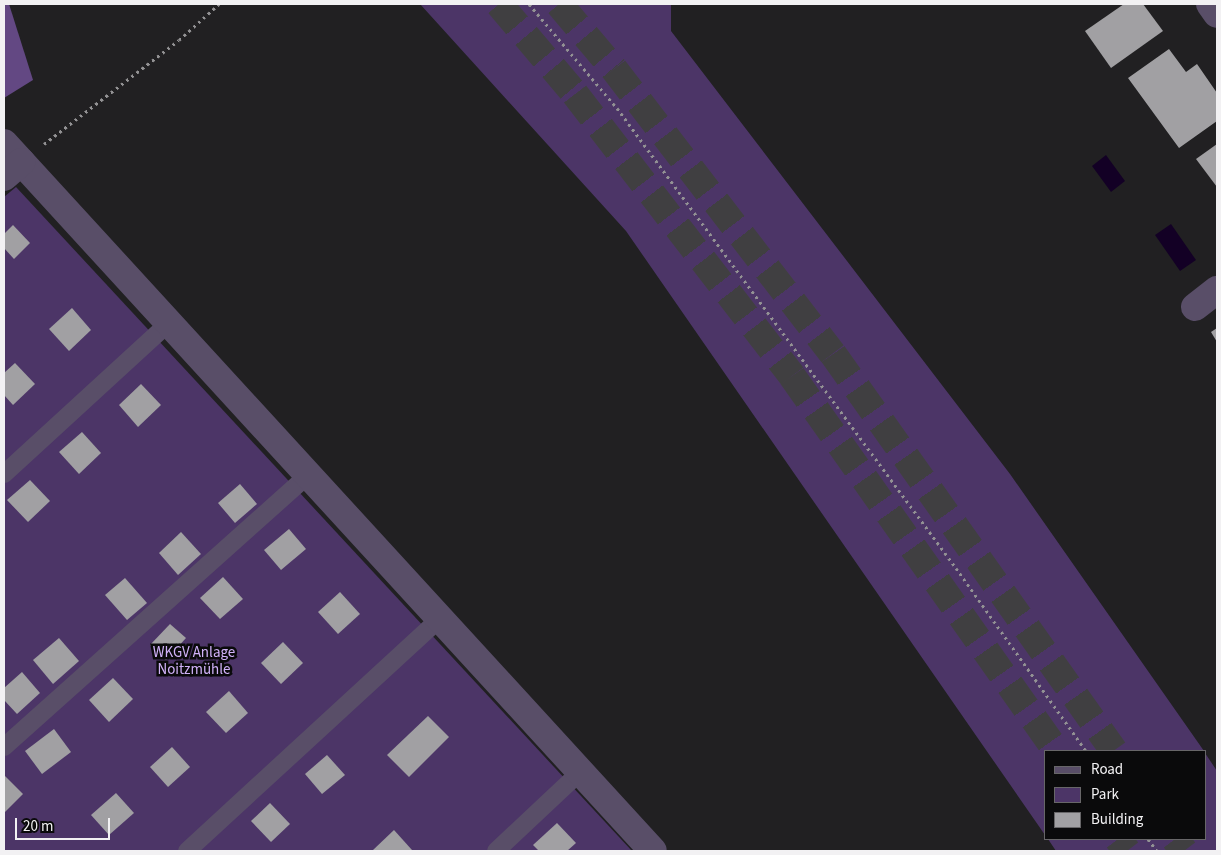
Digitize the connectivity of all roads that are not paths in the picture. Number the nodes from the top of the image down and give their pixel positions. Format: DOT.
graph roads {
  1 [pos="1210,4"];
  2 [pos="1217,14"];
  3 [pos="9,161"];
  4 [pos="1217,290"];
  5 [pos="1195,307"];
  6 [pos="169,323"];
  7 [pos="4,474"];
  8 [pos="308,475"];
  9 [pos="440,618"];
  10 [pos="4,747"];
  11 [pos="580,772"];
  12 [pos="187,851"];
  13 [pos="496,851"];
  14 [pos="653,851"];
  1 -- 2 [label="street"];
  3 -- 6 [label="street"];
  4 -- 5 [label="street"];
  6 -- 7 [label="lane"];
  6 -- 8 [label="street"];
  8 -- 9 [label="street"];
  8 -- 10 [label="lane"];
  9 -- 11 [label="street"];
  9 -- 12 [label="lane"];
  11 -- 13 [label="lane"];
  11 -- 14 [label="street"];
}
